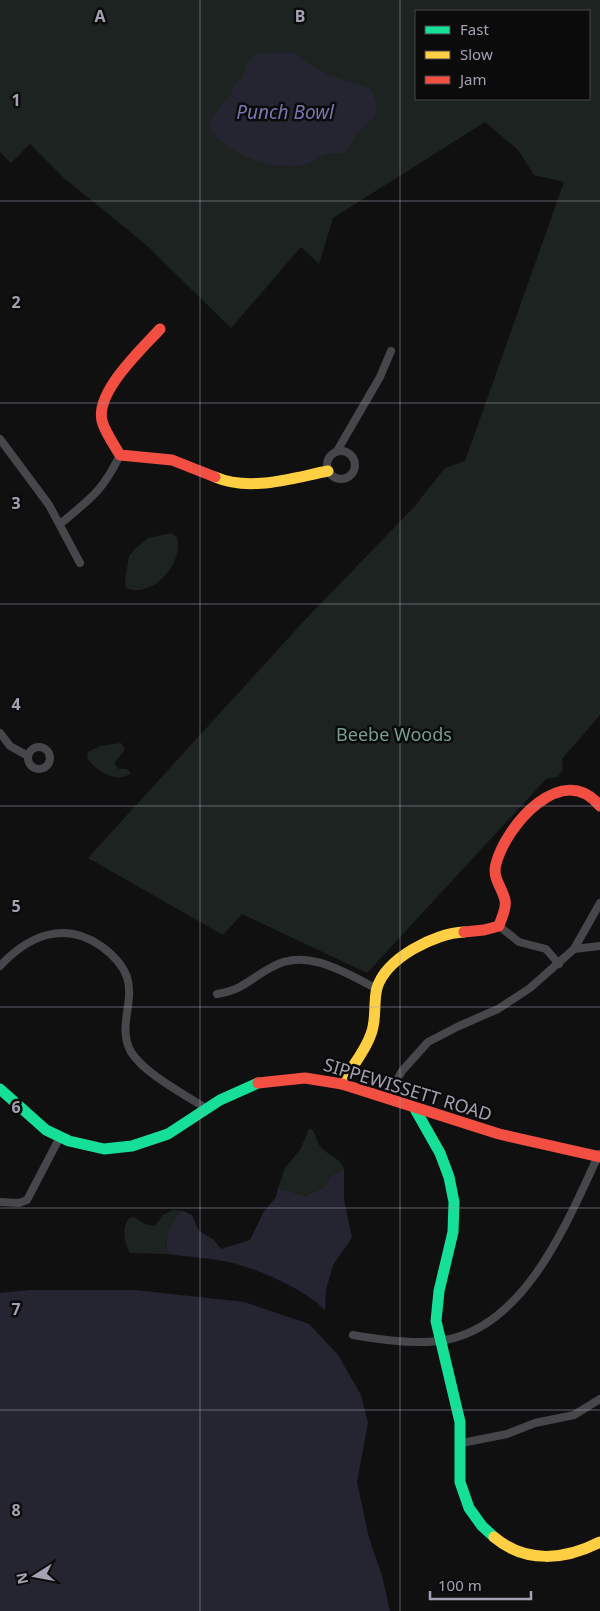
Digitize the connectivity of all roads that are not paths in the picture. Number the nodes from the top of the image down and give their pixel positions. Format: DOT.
graph roads {
  1 [pos="160,329"];
  2 [pos="392,351"];
  3 [pos="0,439"];
  4 [pos="337,452"];
  5 [pos="120,455"];
  6 [pos="328,471"];
  7 [pos="60,524"];
  8 [pos="80,563"];
  9 [pos="0,733"];
  10 [pos="28,756"];
  11 [pos="600,806"];
  12 [pos="600,903"];
  13 [pos="498,926"];
  14 [pos="600,946"];
  15 [pos="574,949"];
  16 [pos="559,964"];
  17 [pos="0,966"];
  18 [pos="377,989"];
  19 [pos="217,994"];
  20 [pos="342,1084"];
  21 [pos="0,1089"];
  22 [pos="386,1098"];
  23 [pos="415,1108"];
  24 [pos="207,1109"];
  25 [pos="432,1114"];
  26 [pos="60,1138"];
  27 [pos="433,1138"];
  28 [pos="599,1155"];
  29 [pos="0,1202"];
  30 [pos="353,1335"];
  31 [pos="441,1339"];
  32 [pos="600,1400"];
  33 [pos="462,1443"];
  34 [pos="600,1542"];
  1 -- 5 [label="street"];
  2 -- 4 [label="street"];
  3 -- 7 [label="street"];
  4 -- 6 [label="street"];
  4 -- 6 [label="street"];
  5 -- 6 [label="street"];
  5 -- 7 [label="street"];
  7 -- 8 [label="street"];
  9 -- 10 [label="street"];
  11 -- 13 [label="street"];
  12 -- 15 [label="street"];
  13 -- 16 [label="street"];
  13 -- 18 [label="street"];
  14 -- 15 [label="street"];
  15 -- 16 [label="street"];
  16 -- 22 [label="street"];
  17 -- 24 [label="street"];
  18 -- 19 [label="street"];
  18 -- 20 [label="street"];
  20 -- 22 [label="street, SIPPEWISSETT ROAD"];
  20 -- 24 [label="street, SIPPEWISSETT ROAD"];
  21 -- 26 [label="street, SIPPEWISSETT ROAD"];
  22 -- 23 [label="street, SIPPEWISSETT ROAD"];
  23 -- 25 [label="street, SIPPEWISSETT ROAD"];
  23 -- 27 [label="street"];
  24 -- 26 [label="street, SIPPEWISSETT ROAD"];
  25 -- 27 [label="street"];
  25 -- 28 [label="street, SIPPEWISSETT ROAD"];
  26 -- 29 [label="street"];
  27 -- 31 [label="street"];
  28 -- 31 [label="street"];
  30 -- 31 [label="street"];
  31 -- 33 [label="street"];
  32 -- 33 [label="street"];
  33 -- 34 [label="street"];
}
